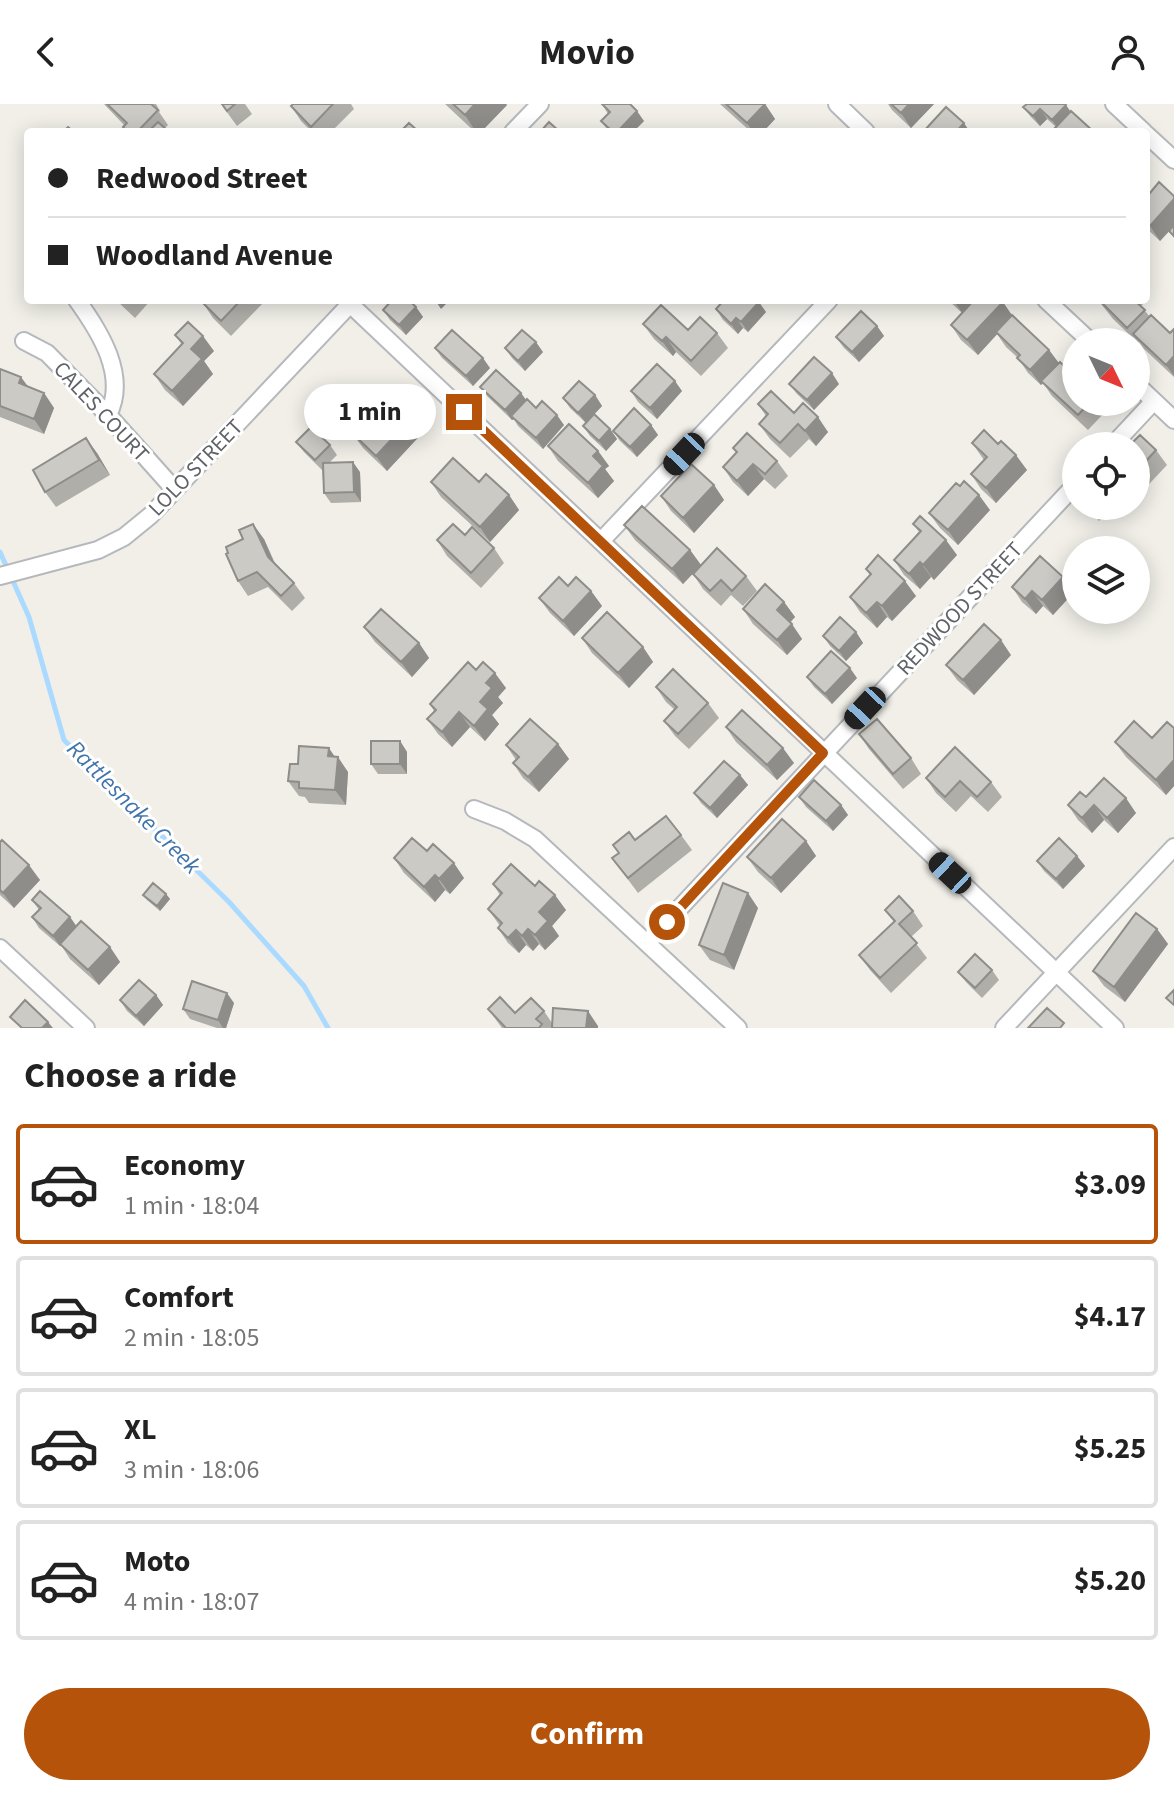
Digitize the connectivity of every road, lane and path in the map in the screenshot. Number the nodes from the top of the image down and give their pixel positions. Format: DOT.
graph roads {
  1 [pos="1114,104"];
  2 [pos="533,106"];
  3 [pos="845,107"];
  4 [pos="516,128"];
  5 [pos="863,128"];
  6 [pos="1140,128"];
  7 [pos="1150,138"];
  8 [pos="1174,160"];
  9 [pos="80,304"];
  10 [pos="350,304"];
  11 [pos="354,304"];
  12 [pos="825,304"];
  13 [pos="1050,304"];
  14 [pos="1076,328"];
  15 [pos="24,341"];
  16 [pos="1150,397"];
  17 [pos="1154,401"];
  18 [pos="108,415"];
  19 [pos="1174,420"];
  20 [pos="1125,432"];
  21 [pos="174,489"];
  22 [pos="1062,499"];
  23 [pos="601,541"];
  24 [pos="0,576"];
  25 [pos="823,753"];
  26 [pos="474,809"];
  27 [pos="1174,847"];
  28 [pos="647,943"];
  29 [pos="0,948"];
  30 [pos="1056,973"];
  31 [pos="86,1028"];
  32 [pos="738,1028"];
  33 [pos="1004,1028"];
  34 [pos="1115,1028"];
  1 -- 6 [label="street"];
  2 -- 4 [label="street"];
  3 -- 5 [label="street"];
  7 -- 8 [label="street"];
  9 -- 18 [label="street"];
  10 -- 21 [label="street, LOLO STREET"];
  11 -- 23 [label="street"];
  12 -- 23 [label="street"];
  13 -- 14 [label="street"];
  15 -- 18 [label="street, CALES COURT"];
  16 -- 17 [label="street"];
  17 -- 19 [label="street"];
  17 -- 20 [label="street"];
  18 -- 21 [label="street, CALES COURT"];
  21 -- 24 [label="street, LOLO STREET"];
  22 -- 25 [label="street, REDWOOD STREET"];
  23 -- 25 [label="street"];
  25 -- 28 [label="street, REDWOOD STREET"];
  25 -- 30 [label="street"];
  26 -- 28 [label="street"];
  27 -- 30 [label="street"];
  28 -- 32 [label="street"];
  29 -- 31 [label="street"];
  30 -- 33 [label="street"];
  30 -- 34 [label="street"];
}
